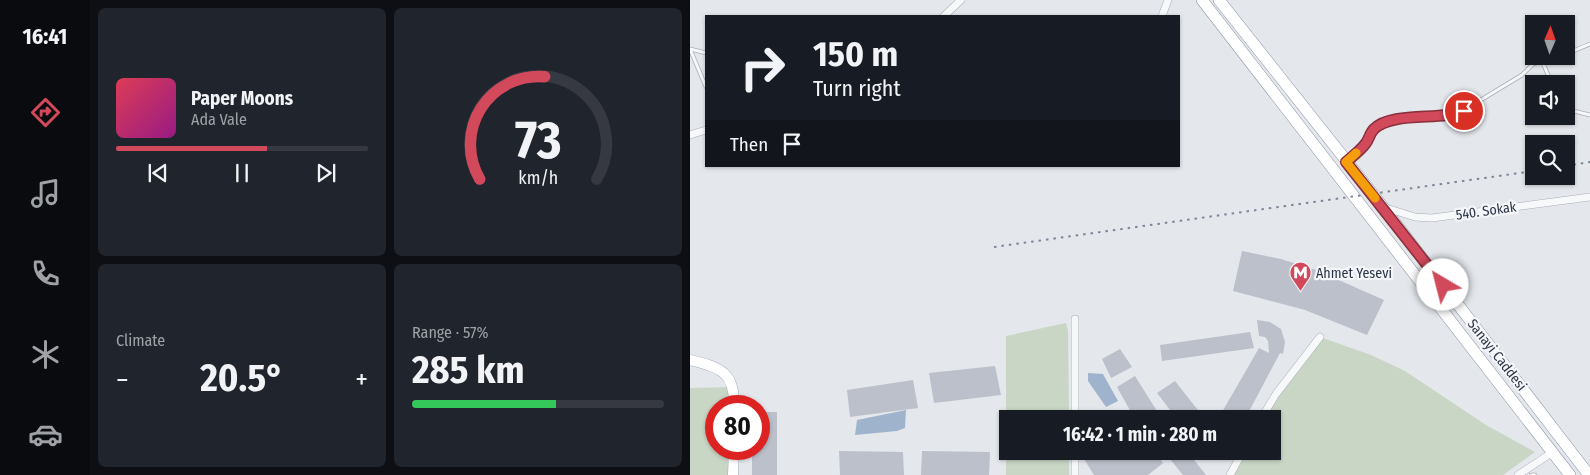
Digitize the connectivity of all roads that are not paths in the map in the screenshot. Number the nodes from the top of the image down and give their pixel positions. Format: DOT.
graph roads {
  1 [pos="961,0"];
  2 [pos="1168,0"];
  3 [pos="1202,0"];
  4 [pos="1219,0"];
  5 [pos="945,15"];
  6 [pos="1162,15"];
  7 [pos="1590,44"];
  8 [pos="690,49"];
  9 [pos="1575,50"];
  10 [pos="705,53"];
  11 [pos="1531,65"];
  12 [pos="705,85"];
  13 [pos="1575,111"];
  14 [pos="1590,115"];
  15 [pos="705,130"];
  16 [pos="690,135"];
  17 [pos="1346,162"];
  18 [pos="1590,197"];
  19 [pos="1382,207"];
  20 [pos="1075,319"];
  21 [pos="1320,337"];
  22 [pos="690,360"];
  23 [pos="735,395"];
  24 [pos="1075,410"];
  25 [pos="1266,410"];
  26 [pos="1553,452"];
  27 [pos="734,460"];
  28 [pos="1075,460"];
  29 [pos="1238,460"];
  30 [pos="1564,472"];
  31 [pos="1589,474"];
  32 [pos="733,475"];
  33 [pos="1075,475"];
  34 [pos="1230,475"];
  35 [pos="1518,475"];
  1 -- 5 [label="street"];
  2 -- 6 [label="street"];
  3 -- 26 [label="highway, Sanayi Caddesi"];
  4 -- 17 [label="highway, Sanayi Caddesi"];
  7 -- 9 [label="lane"];
  8 -- 10 [label="lane"];
  8 -- 12 [label="lane"];
  11 -- 17 [label="lane"];
  13 -- 14 [label="lane"];
  15 -- 16 [label="street"];
  17 -- 19 [label="highway, Sanayi Caddesi"];
  18 -- 19 [label="street, 540. Sokak"];
  19 -- 31 [label="highway, Sanayi Caddesi"];
  20 -- 24 [label="street"];
  21 -- 25 [label="street"];
  22 -- 23 [label="main road"];
  26 -- 30 [label="highway, Sanayi Caddesi"];
  26 -- 35 [label="street"];
  27 -- 32 [label="main road"];
  28 -- 33 [label="street"];
  29 -- 34 [label="street"];
}
